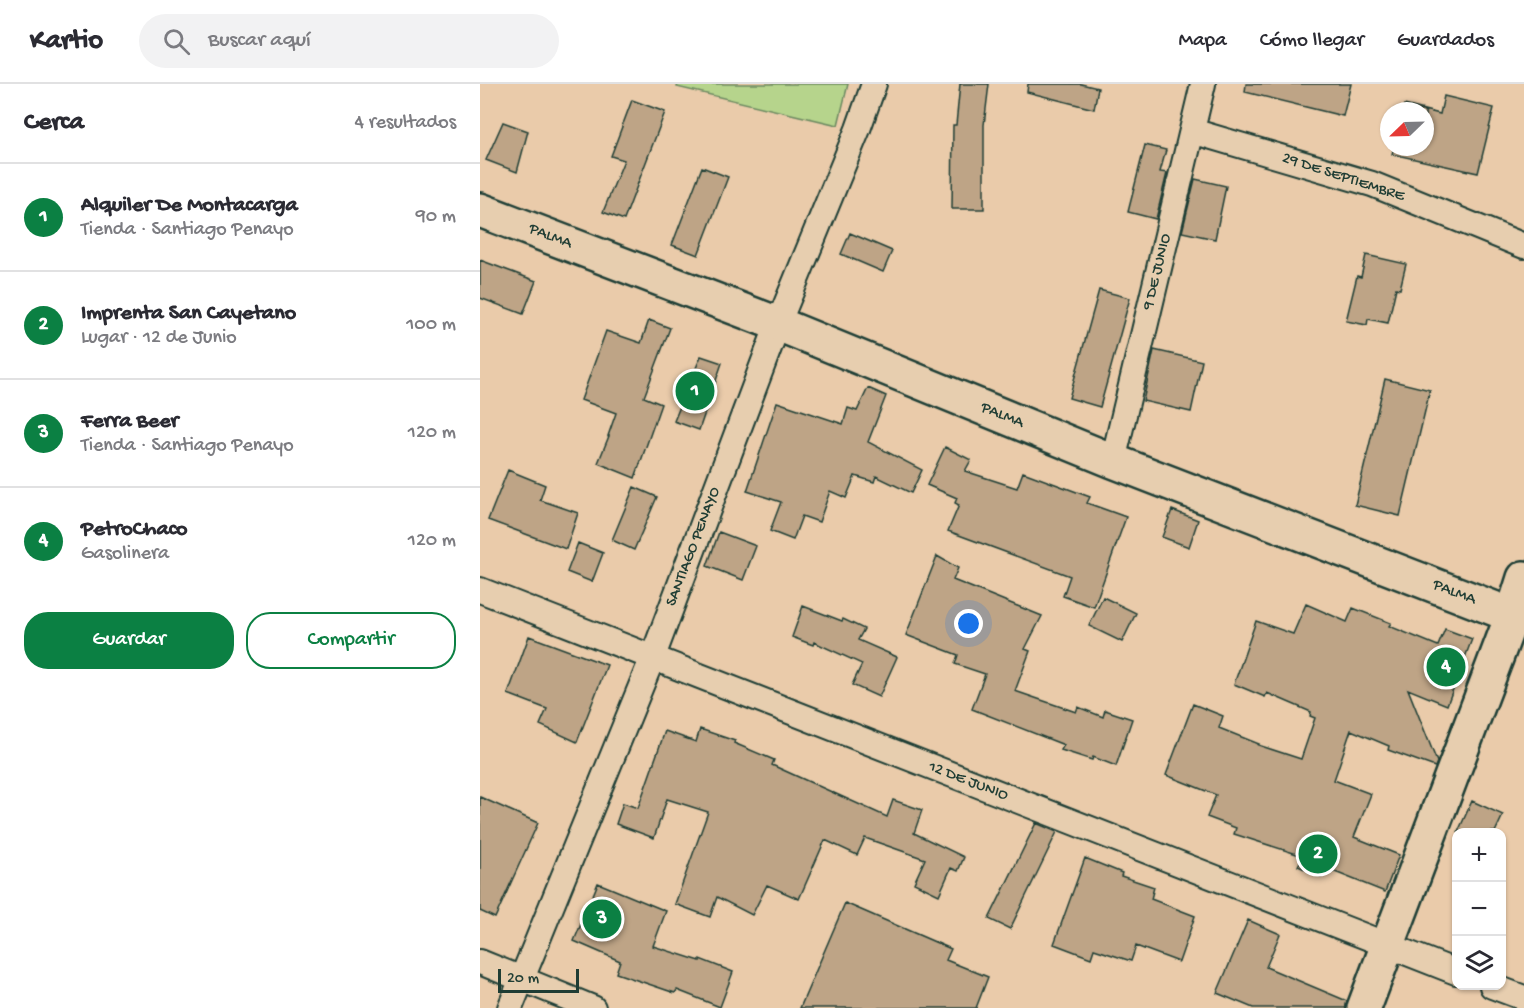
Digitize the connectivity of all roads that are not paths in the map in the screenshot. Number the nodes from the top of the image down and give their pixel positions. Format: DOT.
graph roads {
  1 [pos="874,84"];
  2 [pos="1203,84"];
  3 [pos="1192,131"];
  4 [pos="480,210"];
  5 [pos="1524,246"];
  6 [pos="777,324"];
  7 [pos="1113,461"];
  8 [pos="1524,578"];
  9 [pos="480,590"];
  10 [pos="1518,618"];
  11 [pos="652,659"];
  12 [pos="1389,945"];
  13 [pos="480,963"];
  14 [pos="1452,970"];
  15 [pos="521,980"];
  16 [pos="1503,990"];
  17 [pos="1524,998"];
  18 [pos="510,1008"];
  19 [pos="593,1008"];
  20 [pos="1364,1008"];
  1 -- 6 [label="street, SANTIAGO PENAYO"];
  2 -- 3 [label="street, 9 DE JUNIO"];
  3 -- 5 [label="street, 29 DE SEPTIEMBRE"];
  3 -- 7 [label="street, 9 DE JUNIO"];
  4 -- 6 [label="street, PALMA"];
  6 -- 7 [label="street, PALMA"];
  6 -- 11 [label="street, SANTIAGO PENAYO"];
  7 -- 10 [label="street, PALMA"];
  8 -- 10 [label="street"];
  9 -- 11 [label="street, 12 DE JUNIO"];
  10 -- 12 [label="street"];
  11 -- 12 [label="street, 12 DE JUNIO"];
  11 -- 15 [label="street, SANTIAGO PENAYO"];
  12 -- 14 [label="street, 12 DE JUNIO"];
  12 -- 20 [label="street"];
  13 -- 15 [label="street"];
  15 -- 18 [label="street, SANTIAGO PENAYO"];
  15 -- 19 [label="street"];
  16 -- 17 [label="street"];
}
